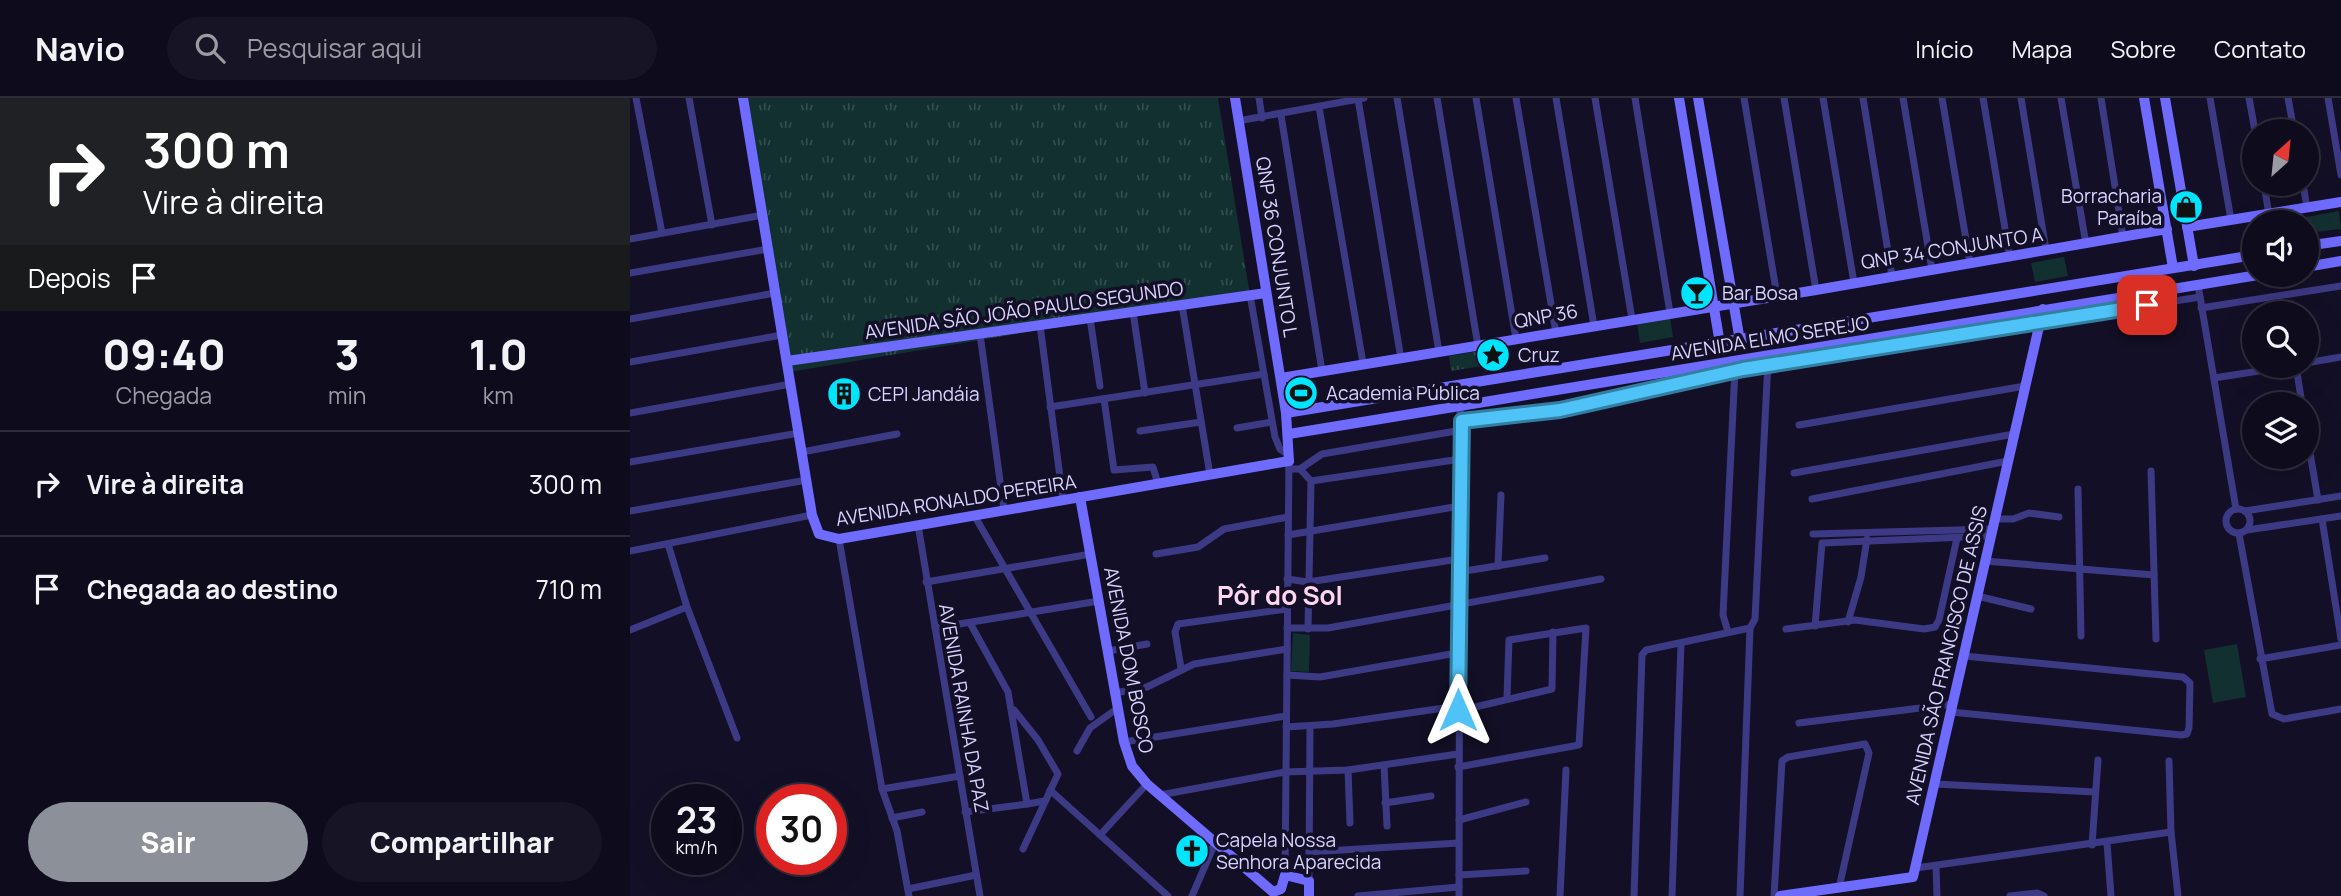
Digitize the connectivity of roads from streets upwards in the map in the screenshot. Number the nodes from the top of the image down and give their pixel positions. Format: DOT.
graph roads {
  1 [pos="636,98"];
  2 [pos="689,98"];
  3 [pos="743,98"];
  4 [pos="1235,98"];
  5 [pos="1259,98"];
  6 [pos="1397,98"];
  7 [pos="1437,98"];
  8 [pos="1476,98"];
  9 [pos="1516,98"];
  10 [pos="1556,98"];
  11 [pos="1595,98"];
  12 [pos="1635,98"];
  13 [pos="1679,98"];
  14 [pos="1698,98"];
  15 [pos="1744,98"];
  16 [pos="1784,98"];
  17 [pos="1823,98"];
  18 [pos="1863,98"];
  19 [pos="1903,98"];
  20 [pos="1942,98"];
  21 [pos="1983,98"];
  22 [pos="2021,98"];
  23 [pos="2061,98"];
  24 [pos="2101,98"];
  25 [pos="2165,98"];
  26 [pos="2210,98"];
  27 [pos="2249,98"];
  28 [pos="2288,98"];
  29 [pos="2328,98"];
  30 [pos="1361,99"];
  31 [pos="2146,100"];
  32 [pos="1319,107"];
  33 [pos="1281,115"];
  34 [pos="1262,118"];
  35 [pos="2253,119"];
  36 [pos="2292,119"];
  37 [pos="1238,121"];
  38 [pos="1705,139"];
  39 [pos="1686,142"];
  40 [pos="1708,155"];
  41 [pos="1689,157"];
  42 [pos="2341,175"];
  43 [pos="2305,196"];
  44 [pos="2341,202"];
  45 [pos="2307,208"];
  46 [pos="2296,210"];
  47 [pos="762,215"];
  48 [pos="2242,219"];
  49 [pos="2231,220"];
  50 [pos="712,225"];
  51 [pos="2187,227"];
  52 [pos="2168,229"];
  53 [pos="662,233"];
  54 [pos="2123,237"];
  55 [pos="630,239"];
  56 [pos="2341,241"];
  57 [pos="2086,244"];
  58 [pos="2319,244"];
  59 [pos="768,248"];
  60 [pos="2046,250"];
  61 [pos="2242,257"];
  62 [pos="2010,258"];
  63 [pos="2341,261"];
  64 [pos="1970,263"];
  65 [pos="2194,265"];
  66 [pos="2319,265"];
  67 [pos="2173,268"];
  68 [pos="1932,270"];
  69 [pos="630,273"];
  70 [pos="1892,276"];
  71 [pos="2242,278"];
  72 [pos="1854,282"];
  73 [pos="2198,285"];
  74 [pos="2341,286"];
  75 [pos="1816,290"];
  76 [pos="775,293"];
  77 [pos="1266,293"];
  78 [pos="1250,295"];
  79 [pos="1777,296"];
  80 [pos="2200,297"];
  81 [pos="1981,301"];
  82 [pos="1735,302"];
  83 [pos="1962,303"];
  84 [pos="1182,305"];
  85 [pos="1714,306"];
  86 [pos="2201,308"];
  87 [pos="2043,309"];
  88 [pos="1133,312"];
  89 [pos="1671,313"];
  90 [pos="1090,318"];
  91 [pos="630,319"];
  92 [pos="1632,319"];
  93 [pos="1982,321"];
  94 [pos="1965,323"];
  95 [pos="1040,325"];
  96 [pos="2039,325"];
  97 [pos="1594,326"];
  98 [pos="1556,333"];
  99 [pos="980,334"];
  100 [pos="782,335"];
  101 [pos="1516,339"];
  102 [pos="1740,341"];
  103 [pos="1720,344"];
  104 [pos="1478,346"];
  105 [pos="1439,352"];
  106 [pos="2341,357"];
  107 [pos="1401,359"];
  108 [pos="787,361"];
  109 [pos="1768,361"];
  110 [pos="2319,361"];
  111 [pos="630,362"];
  112 [pos="1363,363"];
  113 [pos="1735,366"];
  114 [pos="1322,371"];
  115 [pos="1264,374"];
  116 [pos="2242,374"];
  117 [pos="1281,378"];
  118 [pos="2214,378"];
  119 [pos="1506,379"];
  120 [pos="1489,382"];
  121 [pos="790,384"];
  122 [pos="1195,384"];
  123 [pos="1100,386"];
  124 [pos="2025,386"];
  125 [pos="1145,393"];
  126 [pos="1104,399"];
  127 [pos="1506,400"];
  128 [pos="1491,402"];
  129 [pos="1460,406"];
  130 [pos="1050,407"];
  131 [pos="630,413"];
  132 [pos="1286,413"];
  133 [pos="1504,414"];
  134 [pos="1462,421"];
  135 [pos="1201,422"];
  136 [pos="1272,422"];
  137 [pos="1799,425"];
  138 [pos="1237,428"];
  139 [pos="1462,430"];
  140 [pos="1140,431"];
  141 [pos="1302,432"];
  142 [pos="799,433"];
  143 [pos="897,434"];
  144 [pos="1289,434"];
  145 [pos="2014,434"];
  146 [pos="802,452"];
  147 [pos="1461,459"];
  148 [pos="2008,461"];
  149 [pos="630,462"];
  150 [pos="1289,462"];
  151 [pos="1300,469"];
  152 [pos="2313,469"];
  153 [pos="2151,471"];
  154 [pos="1794,473"];
  155 [pos="1210,475"];
  156 [pos="807,480"];
  157 [pos="1311,481"];
  158 [pos="1158,484"];
  159 [pos="2078,489"];
  160 [pos="1501,495"];
  161 [pos="2341,496"];
  162 [pos="1080,497"];
  163 [pos="1812,499"];
  164 [pos="1063,500"];
  165 [pos="2318,500"];
  166 [pos="1460,506"];
  167 [pos="2236,509"];
  168 [pos="1004,510"];
  169 [pos="630,511"];
  170 [pos="2245,511"];
  171 [pos="812,515"];
  172 [pos="974,515"];
  173 [pos="2341,516"];
  174 [pos="1288,517"];
  175 [pos="2059,517"];
  176 [pos="2322,519"];
  177 [pos="918,525"];
  178 [pos="1993,528"];
  179 [pos="2243,532"];
  180 [pos="1308,534"];
  181 [pos="1813,534"];
  182 [pos="1287,536"];
  183 [pos="839,538"];
  184 [pos="1957,538"];
  185 [pos="1867,539"];
  186 [pos="668,544"];
  187 [pos="630,551"];
  188 [pos="1091,554"];
  189 [pos="1156,554"];
  190 [pos="1545,558"];
  191 [pos="1459,559"];
  192 [pos="1985,561"];
  193 [pos="1498,566"];
  194 [pos="1005,569"];
  195 [pos="2081,569"];
  196 [pos="1459,572"];
  197 [pos="2154,575"];
  198 [pos="1287,579"];
  199 [pos="1601,579"];
  200 [pos="926,582"];
  201 [pos="1308,582"];
  202 [pos="1977,596"];
  203 [pos="1099,601"];
  204 [pos="1458,605"];
  205 [pos="687,607"];
  206 [pos="2031,609"];
  207 [pos="1287,610"];
  208 [pos="1029,613"];
  209 [pos="970,622"];
  210 [pos="1848,622"];
  211 [pos="1815,626"];
  212 [pos="935,628"];
  213 [pos="1287,628"];
  214 [pos="1750,628"];
  215 [pos="1308,629"];
  216 [pos="1786,629"];
  217 [pos="630,630"];
  218 [pos="1553,632"];
  219 [pos="1728,632"];
  220 [pos="2081,636"];
  221 [pos="2156,639"];
  222 [pos="2341,639"];
  223 [pos="1147,644"];
  224 [pos="1681,644"];
  225 [pos="2341,645"];
  226 [pos="1287,649"];
  227 [pos="1108,651"];
  228 [pos="1457,653"];
  229 [pos="1964,656"];
  230 [pos="2260,659"];
  231 [pos="1181,668"];
  232 [pos="1287,675"];
  233 [pos="1115,692"];
  234 [pos="1507,697"];
  235 [pos="1012,706"];
  236 [pos="1118,708"];
  237 [pos="1458,708"];
  238 [pos="1952,708"];
  239 [pos="2341,709"];
  240 [pos="1286,716"];
  241 [pos="1091,717"];
  242 [pos="1799,723"];
  243 [pos="1286,727"];
  244 [pos="1310,727"];
  245 [pos="737,738"];
  246 [pos="1124,742"];
  247 [pos="1077,751"];
  248 [pos="1458,754"];
  249 [pos="2098,760"];
  250 [pos="2169,761"];
  251 [pos="1384,765"];
  252 [pos="1458,767"];
  253 [pos="1348,770"];
  254 [pos="1566,770"];
  255 [pos="1285,772"];
  256 [pos="1311,772"];
  257 [pos="960,776"];
  258 [pos="1147,784"];
  259 [pos="1935,784"];
  260 [pos="882,789"];
  261 [pos="1051,790"];
  262 [pos="2095,792"];
  263 [pos="1160,795"];
  264 [pos="1431,796"];
  265 [pos="1045,801"];
  266 [pos="1526,802"];
  267 [pos="1385,803"];
  268 [pos="1027,804"];
  269 [pos="922,812"];
  270 [pos="965,812"];
  271 [pos="892,818"];
  272 [pos="1459,820"];
  273 [pos="1350,823"];
  274 [pos="1387,826"];
  275 [pos="2171,832"];
  276 [pos="1100,835"];
  277 [pos="2107,842"];
  278 [pos="1215,843"];
  279 [pos="1459,843"];
  280 [pos="2092,845"];
  281 [pos="1023,849"];
  282 [pos="1309,852"];
  283 [pos="1936,866"];
  284 [pos="1916,868"];
  285 [pos="1526,871"];
  286 [pos="976,875"];
  287 [pos="1285,875"];
  288 [pos="1459,875"];
  289 [pos="1309,881"];
  290 [pos="1839,888"];
  291 [pos="1858,891"];
  292 [pos="909,892"];
  293 [pos="1459,892"];
  294 [pos="1276,893"];
  295 [pos="1795,895"];
  296 [pos="980,896"];
  297 [pos="1168,896"];
  298 [pos="1192,896"];
  299 [pos="1309,896"];
  300 [pos="1358,896"];
  301 [pos="1560,896"];
  302 [pos="1634,896"];
  303 [pos="1672,896"];
  304 [pos="1740,896"];
  305 [pos="1774,896"];
  306 [pos="1780,896"];
  307 [pos="1937,896"];
  308 [pos="2010,896"];
  309 [pos="2044,896"];
  310 [pos="2111,896"];
  311 [pos="2178,896"];
  1 -- 53 [label="street"];
  2 -- 50 [label="street"];
  3 -- 47 [label="street, AVENIDA RONALDO PEREIRA"];
  4 -- 37 [label="street, QNP 36 CONJUNTO L"];
  5 -- 34 [label="street"];
  6 -- 105 [label="street"];
  7 -- 104 [label="street"];
  8 -- 101 [label="street"];
  9 -- 98 [label="street"];
  10 -- 97 [label="street"];
  11 -- 92 [label="street"];
  12 -- 89 [label="street"];
  13 -- 39 [label="street"];
  14 -- 38 [label="street"];
  15 -- 79 [label="street"];
  16 -- 75 [label="street"];
  17 -- 72 [label="street"];
  18 -- 70 [label="street"];
  19 -- 68 [label="street"];
  20 -- 64 [label="street"];
  21 -- 62 [label="street"];
  22 -- 60 [label="street"];
  23 -- 57 [label="street"];
  24 -- 54 [label="street"];
  25 -- 51 [label="street"];
  26 -- 49 [label="street"];
  27 -- 35 [label="street"];
  28 -- 36 [label="street"];
  29 -- 42 [label="street"];
  30 -- 32 [label="street"];
  30 -- 107 [label="street"];
  31 -- 52 [label="street"];
  32 -- 33 [label="street"];
  32 -- 112 [label="street"];
  33 -- 34 [label="street"];
  33 -- 114 [label="street"];
  34 -- 37 [label="street"];
  37 -- 77 [label="street, QNP 36 CONJUNTO L"];
  38 -- 39 [label="street"];
  38 -- 40 [label="street"];
  39 -- 41 [label="street"];
  40 -- 41 [label="street"];
  40 -- 82 [label="street"];
  41 -- 85 [label="street"];
  43 -- 45 [label="street"];
  44 -- 45 [label="street"];
  45 -- 46 [label="street"];
  47 -- 50 [label="street"];
  47 -- 59 [label="street, AVENIDA RONALDO PEREIRA"];
  48 -- 49 [label="street"];
  49 -- 51 [label="street"];
  50 -- 53 [label="street"];
  51 -- 65 [label="street"];
  52 -- 54 [label="street, QNP 34 CONJUNTO A"];
  52 -- 67 [label="street"];
  53 -- 55 [label="street"];
  54 -- 57 [label="street, QNP 34 CONJUNTO A"];
  56 -- 58 [label="street"];
  57 -- 60 [label="street, QNP 34 CONJUNTO A"];
  59 -- 69 [label="street"];
  59 -- 76 [label="street, AVENIDA RONALDO PEREIRA"];
  60 -- 62 [label="street, QNP 34 CONJUNTO A"];
  61 -- 65 [label="street, AVENIDA ELMO SEREJO"];
  62 -- 64 [label="street, QNP 34 CONJUNTO A"];
  63 -- 66 [label="street"];
  64 -- 68 [label="street, QNP 34 CONJUNTO A"];
  65 -- 67 [label="street, AVENIDA ELMO SEREJO"];
  67 -- 81 [label="street, AVENIDA ELMO SEREJO"];
  68 -- 70 [label="street, QNP 34 CONJUNTO A"];
  70 -- 72 [label="street, QNP 34 CONJUNTO A"];
  71 -- 73 [label="street, AVENIDA ELMO SEREJO"];
  72 -- 75 [label="street, QNP 34 CONJUNTO A"];
  73 -- 80 [label="street"];
  73 -- 87 [label="street, AVENIDA ELMO SEREJO"];
  74 -- 86 [label="street"];
  75 -- 79 [label="street, QNP 34 CONJUNTO A"];
  76 -- 91 [label="street"];
  76 -- 100 [label="street, AVENIDA RONALDO PEREIRA"];
  77 -- 78 [label="street, AVENIDA SÃO JOÃO PAULO SEGUNDO"];
  77 -- 117 [label="street, QNP 36 CONJUNTO L"];
  78 -- 84 [label="street, AVENIDA SÃO JOÃO PAULO SEGUNDO"];
  78 -- 115 [label="street"];
  79 -- 82 [label="street, QNP 34 CONJUNTO A"];
  80 -- 86 [label="street"];
  80 -- 96 [label="street"];
  81 -- 83 [label="street, AVENIDA ELMO SEREJO"];
  81 -- 93 [label="street"];
  82 -- 85 [label="street, QNP 36"];
  82 -- 102 [label="street"];
  83 -- 94 [label="street"];
  83 -- 102 [label="street, AVENIDA ELMO SEREJO"];
  84 -- 88 [label="street, AVENIDA SÃO JOÃO PAULO SEGUNDO"];
  84 -- 122 [label="street"];
  85 -- 89 [label="street, QNP 36"];
  85 -- 103 [label="street"];
  86 -- 118 [label="street"];
  87 -- 93 [label="street, AVENIDA ELMO SEREJO"];
  87 -- 96 [label="street, AVENIDA SÃO FRANCISCO DE ASSIS"];
  88 -- 90 [label="street, AVENIDA SÃO JOÃO PAULO SEGUNDO"];
  88 -- 125 [label="street"];
  89 -- 92 [label="street, QNP 36"];
  90 -- 95 [label="street, AVENIDA SÃO JOÃO PAULO SEGUNDO"];
  90 -- 123 [label="street"];
  92 -- 97 [label="street, QNP 36"];
  93 -- 94 [label="street, AVENIDA ELMO SEREJO"];
  94 -- 109 [label="street, AVENIDA ELMO SEREJO"];
  95 -- 99 [label="street, AVENIDA SÃO JOÃO PAULO SEGUNDO"];
  95 -- 130 [label="street"];
  96 -- 109 [label="street"];
  96 -- 124 [label="street, AVENIDA SÃO FRANCISCO DE ASSIS"];
  97 -- 98 [label="street, QNP 36"];
  98 -- 101 [label="street, QNP 36"];
  99 -- 108 [label="street, AVENIDA SÃO JOÃO PAULO SEGUNDO"];
  99 -- 168 [label="street"];
  100 -- 108 [label="street, AVENIDA RONALDO PEREIRA"];
  100 -- 111 [label="street"];
  101 -- 104 [label="street, QNP 36"];
  102 -- 103 [label="street, AVENIDA ELMO SEREJO"];
  103 -- 119 [label="street, AVENIDA ELMO SEREJO"];
  104 -- 105 [label="street, QNP 36"];
  105 -- 107 [label="street, QNP 36"];
  106 -- 110 [label="street"];
  107 -- 112 [label="street, QNP 36"];
  108 -- 121 [label="street, AVENIDA RONALDO PEREIRA"];
  109 -- 113 [label="street, AVENIDA ELMO SEREJO"];
  109 -- 214 [label="street"];
  112 -- 114 [label="street, QNP 36"];
  113 -- 127 [label="street, AVENIDA ELMO SEREJO"];
  113 -- 133 [label="street"];
  113 -- 219 [label="street"];
  114 -- 117 [label="street, QNP 36"];
  115 -- 122 [label="street"];
  115 -- 136 [label="street"];
  116 -- 118 [label="street"];
  117 -- 132 [label="street, QNP 36 CONJUNTO L"];
  118 -- 167 [label="street"];
  119 -- 120 [label="street, AVENIDA ELMO SEREJO"];
  119 -- 127 [label="street"];
  120 -- 128 [label="street"];
  120 -- 132 [label="street, AVENIDA ELMO SEREJO"];
  121 -- 131 [label="street"];
  121 -- 142 [label="street, AVENIDA RONALDO PEREIRA"];
  122 -- 125 [label="street"];
  122 -- 135 [label="street"];
  124 -- 137 [label="street"];
  124 -- 145 [label="street, AVENIDA SÃO FRANCISCO DE ASSIS"];
  125 -- 126 [label="street"];
  126 -- 130 [label="street"];
  126 -- 158 [label="street"];
  127 -- 128 [label="street, AVENIDA ELMO SEREJO"];
  127 -- 133 [label="street"];
  128 -- 129 [label="street, AVENIDA ELMO SEREJO"];
  129 -- 134 [label="street"];
  129 -- 141 [label="street, AVENIDA ELMO SEREJO"];
  130 -- 164 [label="street"];
  132 -- 144 [label="street, QNP 36 CONJUNTO L"];
  133 -- 134 [label="street"];
  134 -- 139 [label="street"];
  135 -- 140 [label="street"];
  135 -- 155 [label="street"];
  136 -- 138 [label="street"];
  136 -- 150 [label="street"];
  139 -- 147 [label="street"];
  139 -- 151 [label="street"];
  141 -- 144 [label="street, AVENIDA ELMO SEREJO"];
  141 -- 150 [label="street"];
  142 -- 146 [label="street, AVENIDA RONALDO PEREIRA"];
  142 -- 149 [label="street"];
  143 -- 146 [label="street"];
  144 -- 150 [label="street, QNP 36 CONJUNTO L"];
  145 -- 148 [label="street, AVENIDA SÃO FRANCISCO DE ASSIS"];
  145 -- 154 [label="street"];
  146 -- 156 [label="street, AVENIDA RONALDO PEREIRA"];
  147 -- 157 [label="street"];
  147 -- 166 [label="street"];
  148 -- 163 [label="street"];
  148 -- 178 [label="street, AVENIDA SÃO FRANCISCO DE ASSIS"];
  150 -- 151 [label="street"];
  150 -- 155 [label="street, AVENIDA RONALDO PEREIRA"];
  150 -- 174 [label="street"];
  151 -- 157 [label="street"];
  152 -- 165 [label="street"];
  153 -- 197 [label="street"];
  155 -- 158 [label="street, AVENIDA RONALDO PEREIRA"];
  156 -- 169 [label="street"];
  156 -- 171 [label="street, AVENIDA RONALDO PEREIRA"];
  157 -- 180 [label="street"];
  158 -- 162 [label="street, AVENIDA RONALDO PEREIRA"];
  159 -- 195 [label="street"];
  160 -- 193 [label="street"];
  161 -- 165 [label="street"];
  162 -- 164 [label="street, AVENIDA RONALDO PEREIRA"];
  162 -- 188 [label="street, AVENIDA DOM BOSCO"];
  164 -- 168 [label="street, AVENIDA RONALDO PEREIRA"];
  165 -- 170 [label="street"];
  166 -- 180 [label="street"];
  166 -- 191 [label="street"];
  167 -- 170 [label="street"];
  167 -- 179 [label="street"];
  168 -- 172 [label="street, AVENIDA RONALDO PEREIRA"];
  170 -- 179 [label="street"];
  171 -- 183 [label="street, AVENIDA RONALDO PEREIRA"];
  171 -- 186 [label="street"];
  172 -- 177 [label="street, AVENIDA RONALDO PEREIRA"];
  172 -- 194 [label="street"];
  173 -- 176 [label="street"];
  174 -- 182 [label="street"];
  174 -- 189 [label="street"];
  175 -- 178 [label="street"];
  176 -- 179 [label="street"];
  176 -- 222 [label="street"];
  177 -- 183 [label="street, AVENIDA RONALDO PEREIRA"];
  177 -- 200 [label="street, AVENIDA RAINHA DA PAZ"];
  178 -- 181 [label="street"];
  178 -- 184 [label="street"];
  178 -- 192 [label="street, AVENIDA SÃO FRANCISCO DE ASSIS"];
  179 -- 230 [label="street"];
  180 -- 182 [label="street"];
  180 -- 201 [label="street"];
  182 -- 198 [label="street"];
  183 -- 260 [label="street"];
  184 -- 185 [label="street"];
  184 -- 210 [label="street"];
  185 -- 210 [label="street"];
  185 -- 211 [label="street"];
  186 -- 187 [label="street"];
  186 -- 205 [label="street"];
  188 -- 194 [label="street"];
  188 -- 203 [label="street, AVENIDA DOM BOSCO"];
  190 -- 193 [label="street"];
  191 -- 196 [label="street"];
  191 -- 201 [label="street"];
  192 -- 195 [label="street"];
  192 -- 202 [label="street, AVENIDA SÃO FRANCISCO DE ASSIS"];
  193 -- 196 [label="street"];
  194 -- 200 [label="street"];
  194 -- 208 [label="street"];
  195 -- 197 [label="street"];
  195 -- 220 [label="street"];
  196 -- 204 [label="street"];
  197 -- 221 [label="street"];
  198 -- 201 [label="street"];
  198 -- 207 [label="street"];
  199 -- 204 [label="street"];
  200 -- 212 [label="street, AVENIDA RAINHA DA PAZ"];
  201 -- 215 [label="street"];
  202 -- 206 [label="street"];
  202 -- 229 [label="street, AVENIDA SÃO FRANCISCO DE ASSIS"];
  203 -- 208 [label="street"];
  203 -- 227 [label="street, AVENIDA DOM BOSCO"];
  204 -- 215 [label="street"];
  204 -- 228 [label="street"];
  205 -- 217 [label="street"];
  205 -- 245 [label="street"];
  207 -- 213 [label="street"];
  207 -- 231 [label="street"];
  208 -- 209 [label="street"];
  208 -- 241 [label="street"];
  209 -- 212 [label="street"];
  209 -- 235 [label="street"];
  210 -- 211 [label="street"];
  211 -- 216 [label="street"];
  212 -- 257 [label="street, AVENIDA RAINHA DA PAZ"];
  213 -- 215 [label="street"];
  213 -- 226 [label="street"];
  214 -- 219 [label="street"];
  214 -- 304 [label="street"];
  218 -- 234 [label="street"];
  218 -- 234 [label="street"];
  218 -- 252 [label="street"];
  219 -- 224 [label="street"];
  223 -- 227 [label="street"];
  224 -- 302 [label="street"];
  224 -- 303 [label="street"];
  225 -- 230 [label="street"];
  226 -- 231 [label="street"];
  226 -- 232 [label="street"];
  227 -- 233 [label="street, AVENIDA DOM BOSCO"];
  228 -- 232 [label="street"];
  228 -- 237 [label="street"];
  229 -- 238 [label="street, AVENIDA SÃO FRANCISCO DE ASSIS"];
  229 -- 238 [label="street"];
  230 -- 239 [label="street"];
  231 -- 233 [label="street"];
  232 -- 240 [label="street"];
  233 -- 236 [label="street, AVENIDA DOM BOSCO"];
  234 -- 237 [label="street"];
  235 -- 261 [label="street"];
  235 -- 268 [label="street"];
  236 -- 246 [label="street, AVENIDA DOM BOSCO"];
  236 -- 247 [label="street"];
  237 -- 244 [label="street"];
  237 -- 248 [label="street"];
  238 -- 242 [label="street"];
  238 -- 259 [label="street, AVENIDA SÃO FRANCISCO DE ASSIS"];
  240 -- 243 [label="street"];
  240 -- 246 [label="street"];
  243 -- 244 [label="street"];
  243 -- 255 [label="street"];
  244 -- 256 [label="street"];
  246 -- 258 [label="street, AVENIDA DOM BOSCO"];
  248 -- 251 [label="street"];
  248 -- 252 [label="street"];
  249 -- 262 [label="street"];
  250 -- 275 [label="street"];
  251 -- 253 [label="street"];
  251 -- 267 [label="street"];
  252 -- 272 [label="street"];
  253 -- 256 [label="street"];
  253 -- 273 [label="street"];
  254 -- 301 [label="street"];
  255 -- 256 [label="street"];
  255 -- 263 [label="street"];
  255 -- 287 [label="street"];
  256 -- 282 [label="street"];
  257 -- 260 [label="street"];
  257 -- 270 [label="street, AVENIDA RAINHA DA PAZ"];
  258 -- 263 [label="street, AVENIDA DOM BOSCO"];
  258 -- 276 [label="street"];
  259 -- 262 [label="street"];
  259 -- 284 [label="street, AVENIDA SÃO FRANCISCO DE ASSIS"];
  260 -- 271 [label="street"];
  261 -- 265 [label="street"];
  261 -- 276 [label="street"];
  262 -- 280 [label="street"];
  263 -- 278 [label="street, AVENIDA DOM BOSCO"];
  264 -- 267 [label="street"];
  265 -- 268 [label="street"];
  265 -- 281 [label="street"];
  266 -- 272 [label="street"];
  267 -- 274 [label="street"];
  268 -- 270 [label="street"];
  269 -- 271 [label="street"];
  270 -- 286 [label="street, AVENIDA RAINHA DA PAZ"];
  271 -- 292 [label="street"];
  272 -- 279 [label="street"];
  275 -- 277 [label="street"];
  275 -- 311 [label="street"];
  276 -- 297 [label="street"];
  277 -- 280 [label="street"];
  277 -- 310 [label="street"];
  278 -- 294 [label="street, AVENIDA DOM BOSCO"];
  278 -- 298 [label="street"];
  279 -- 282 [label="street"];
  279 -- 288 [label="street"];
  280 -- 283 [label="street"];
  282 -- 289 [label="street"];
  283 -- 284 [label="street"];
  283 -- 307 [label="street"];
  284 -- 291 [label="street"];
  285 -- 288 [label="street"];
  286 -- 292 [label="street"];
  286 -- 296 [label="street, AVENIDA RAINHA DA PAZ"];
  287 -- 289 [label="street"];
  287 -- 294 [label="street"];
  288 -- 293 [label="street"];
  289 -- 299 [label="street"];
  290 -- 291 [label="street"];
  290 -- 295 [label="street"];
  290 -- 305 [label="street"];
  293 -- 300 [label="street"];
  295 -- 306 [label="street"];
  308 -- 309 [label="street"];
}
